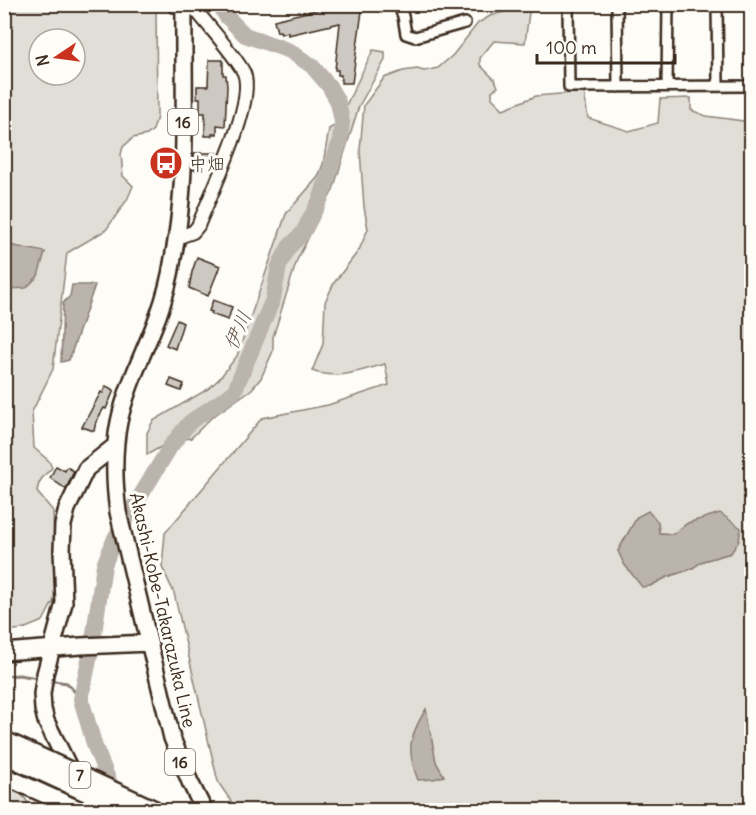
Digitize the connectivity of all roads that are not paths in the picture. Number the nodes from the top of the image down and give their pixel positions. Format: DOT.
graph roads {
  1 [pos="398,4"];
  2 [pos="568,4"];
  3 [pos="617,4"];
  4 [pos="668,4"];
  5 [pos="717,4"];
  6 [pos="179,6"];
  7 [pos="465,23"];
  8 [pos="666,86"];
  9 [pos="718,86"];
  10 [pos="752,86"];
  11 [pos="618,87"];
  12 [pos="176,238"];
  13 [pos="115,446"];
  14 [pos="148,643"];
  15 [pos="52,649"];
  16 [pos="4,652"];
  17 [pos="4,740"];
  18 [pos="4,755"];
  19 [pos="4,776"];
  20 [pos="80,810"];
  21 [pos="90,810"];
  22 [pos="124,810"];
  23 [pos="156,810"];
  24 [pos="204,810"];
  1 -- 7 [label="street"];
  2 -- 11 [label="street"];
  3 -- 11 [label="street"];
  4 -- 8 [label="street"];
  5 -- 9 [label="street"];
  6 -- 12 [label="main road, Akashi-Kobe-Takarazuka Line / 16"];
  6 -- 12 [label="street"];
  8 -- 9 [label="street"];
  8 -- 11 [label="street"];
  9 -- 10 [label="street"];
  12 -- 13 [label="main road, Akashi-Kobe-Takarazuka Line / 16"];
  13 -- 14 [label="main road, Akashi-Kobe-Takarazuka Line / 16"];
  13 -- 15 [label="main road"];
  14 -- 15 [label="main road"];
  14 -- 24 [label="main road, Akashi-Kobe-Takarazuka Line / 16"];
  15 -- 16 [label="main road"];
  15 -- 21 [label="main road"];
  17 -- 23 [label="highway, 7, bridge"];
  18 -- 22 [label="highway, 7, bridge"];
  19 -- 20 [label="highway"];
}
